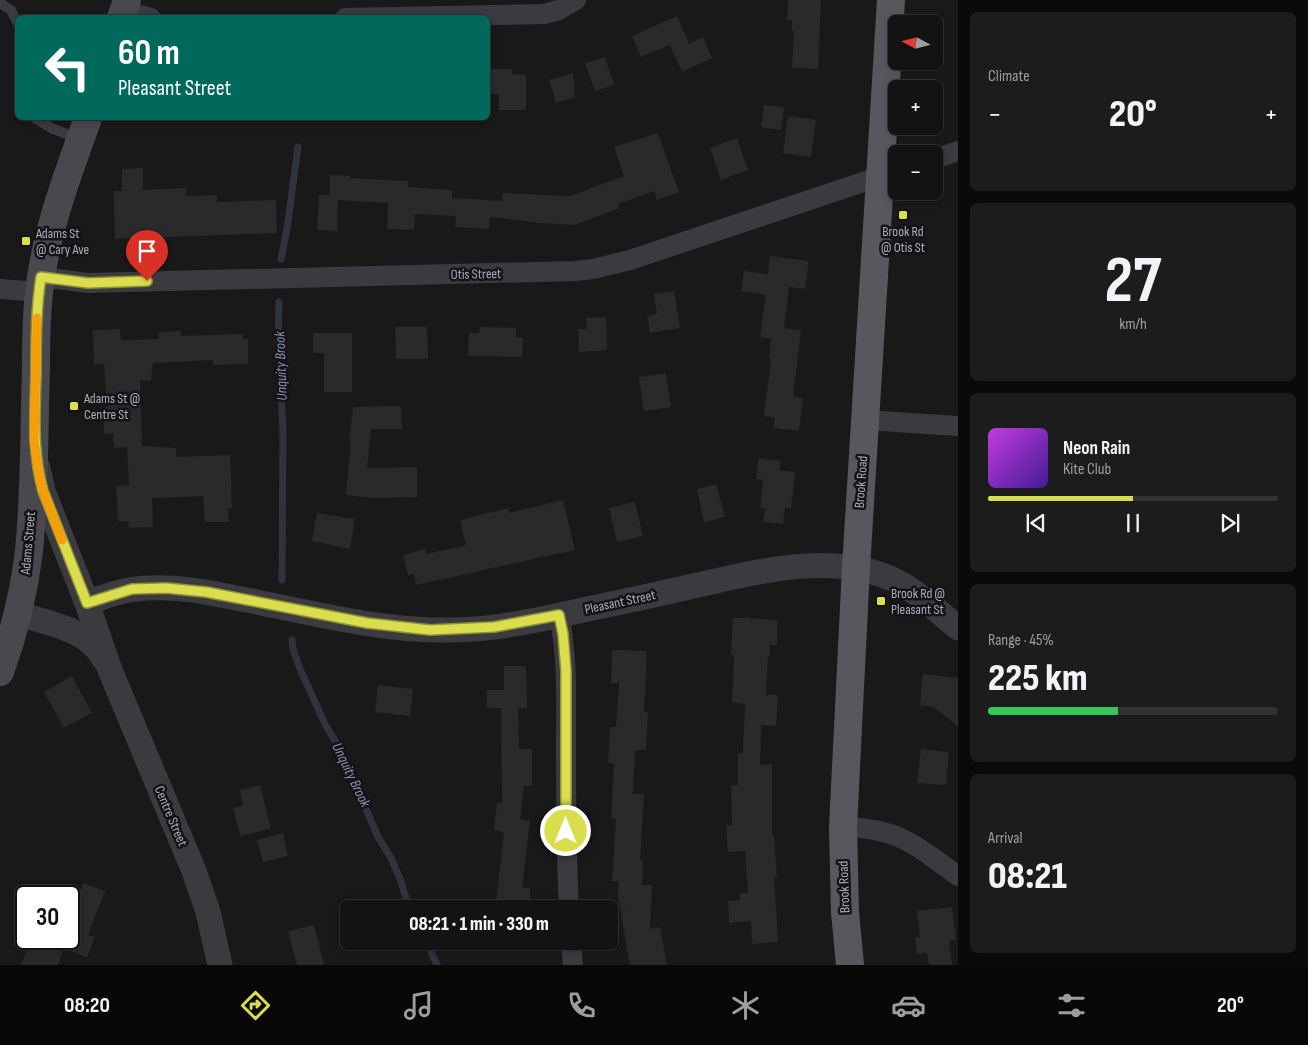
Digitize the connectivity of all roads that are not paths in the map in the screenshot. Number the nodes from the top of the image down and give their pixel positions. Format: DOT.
graph roads {
  1 [pos="576,0"];
  2 [pos="891,0"];
  3 [pos="0,3"];
  4 [pos="124,10"];
  5 [pos="141,15"];
  6 [pos="490,15"];
  7 [pos="15,18"];
  8 [pos="38,120"];
  9 [pos="84,128"];
  10 [pos="888,145"];
  11 [pos="958,151"];
  12 [pos="943,156"];
  13 [pos="888,174"];
  14 [pos="40,285"];
  15 [pos="0,289"];
  16 [pos="866,420"];
  17 [pos="958,426"];
  18 [pos="34,441"];
  19 [pos="856,568"];
  20 [pos="87,603"];
  21 [pos="18,614"];
  22 [pos="559,615"];
  23 [pos="958,628"];
  24 [pos="110,670"];
  25 [pos="0,672"];
  26 [pos="843,827"];
  27 [pos="958,876"];
  28 [pos="569,900"];
  29 [pos="572,950"];
  30 [pos="220,965"];
  31 [pos="573,965"];
  32 [pos="850,965"];
  1 -- 6 [label="street"];
  2 -- 10 [label="main road, Brook Road"];
  3 -- 7 [label="lane"];
  4 -- 5 [label="street"];
  8 -- 9 [label="lane"];
  9 -- 14 [label="main road, Adams Street"];
  11 -- 12 [label="street"];
  13 -- 14 [label="street, Otis Street"];
  13 -- 16 [label="main road, Brook Road"];
  14 -- 15 [label="street, Otis Street"];
  14 -- 18 [label="main road, Adams Street"];
  16 -- 17 [label="street"];
  16 -- 19 [label="main road, Brook Road"];
  18 -- 20 [label="street, Centre Street"];
  18 -- 21 [label="main road, Adams Street"];
  19 -- 22 [label="street, Pleasant Street"];
  19 -- 23 [label="street, Pleasant Street"];
  19 -- 26 [label="main road, Brook Road"];
  20 -- 22 [label="street, Pleasant Street"];
  20 -- 24 [label="street, Centre Street"];
  21 -- 24 [label="street, Centre Street"];
  21 -- 25 [label="main road, Adams Street"];
  22 -- 28 [label="street"];
  24 -- 30 [label="street, Centre Street"];
  26 -- 27 [label="street"];
  26 -- 32 [label="main road, Brook Road"];
  29 -- 31 [label="street"];
}
